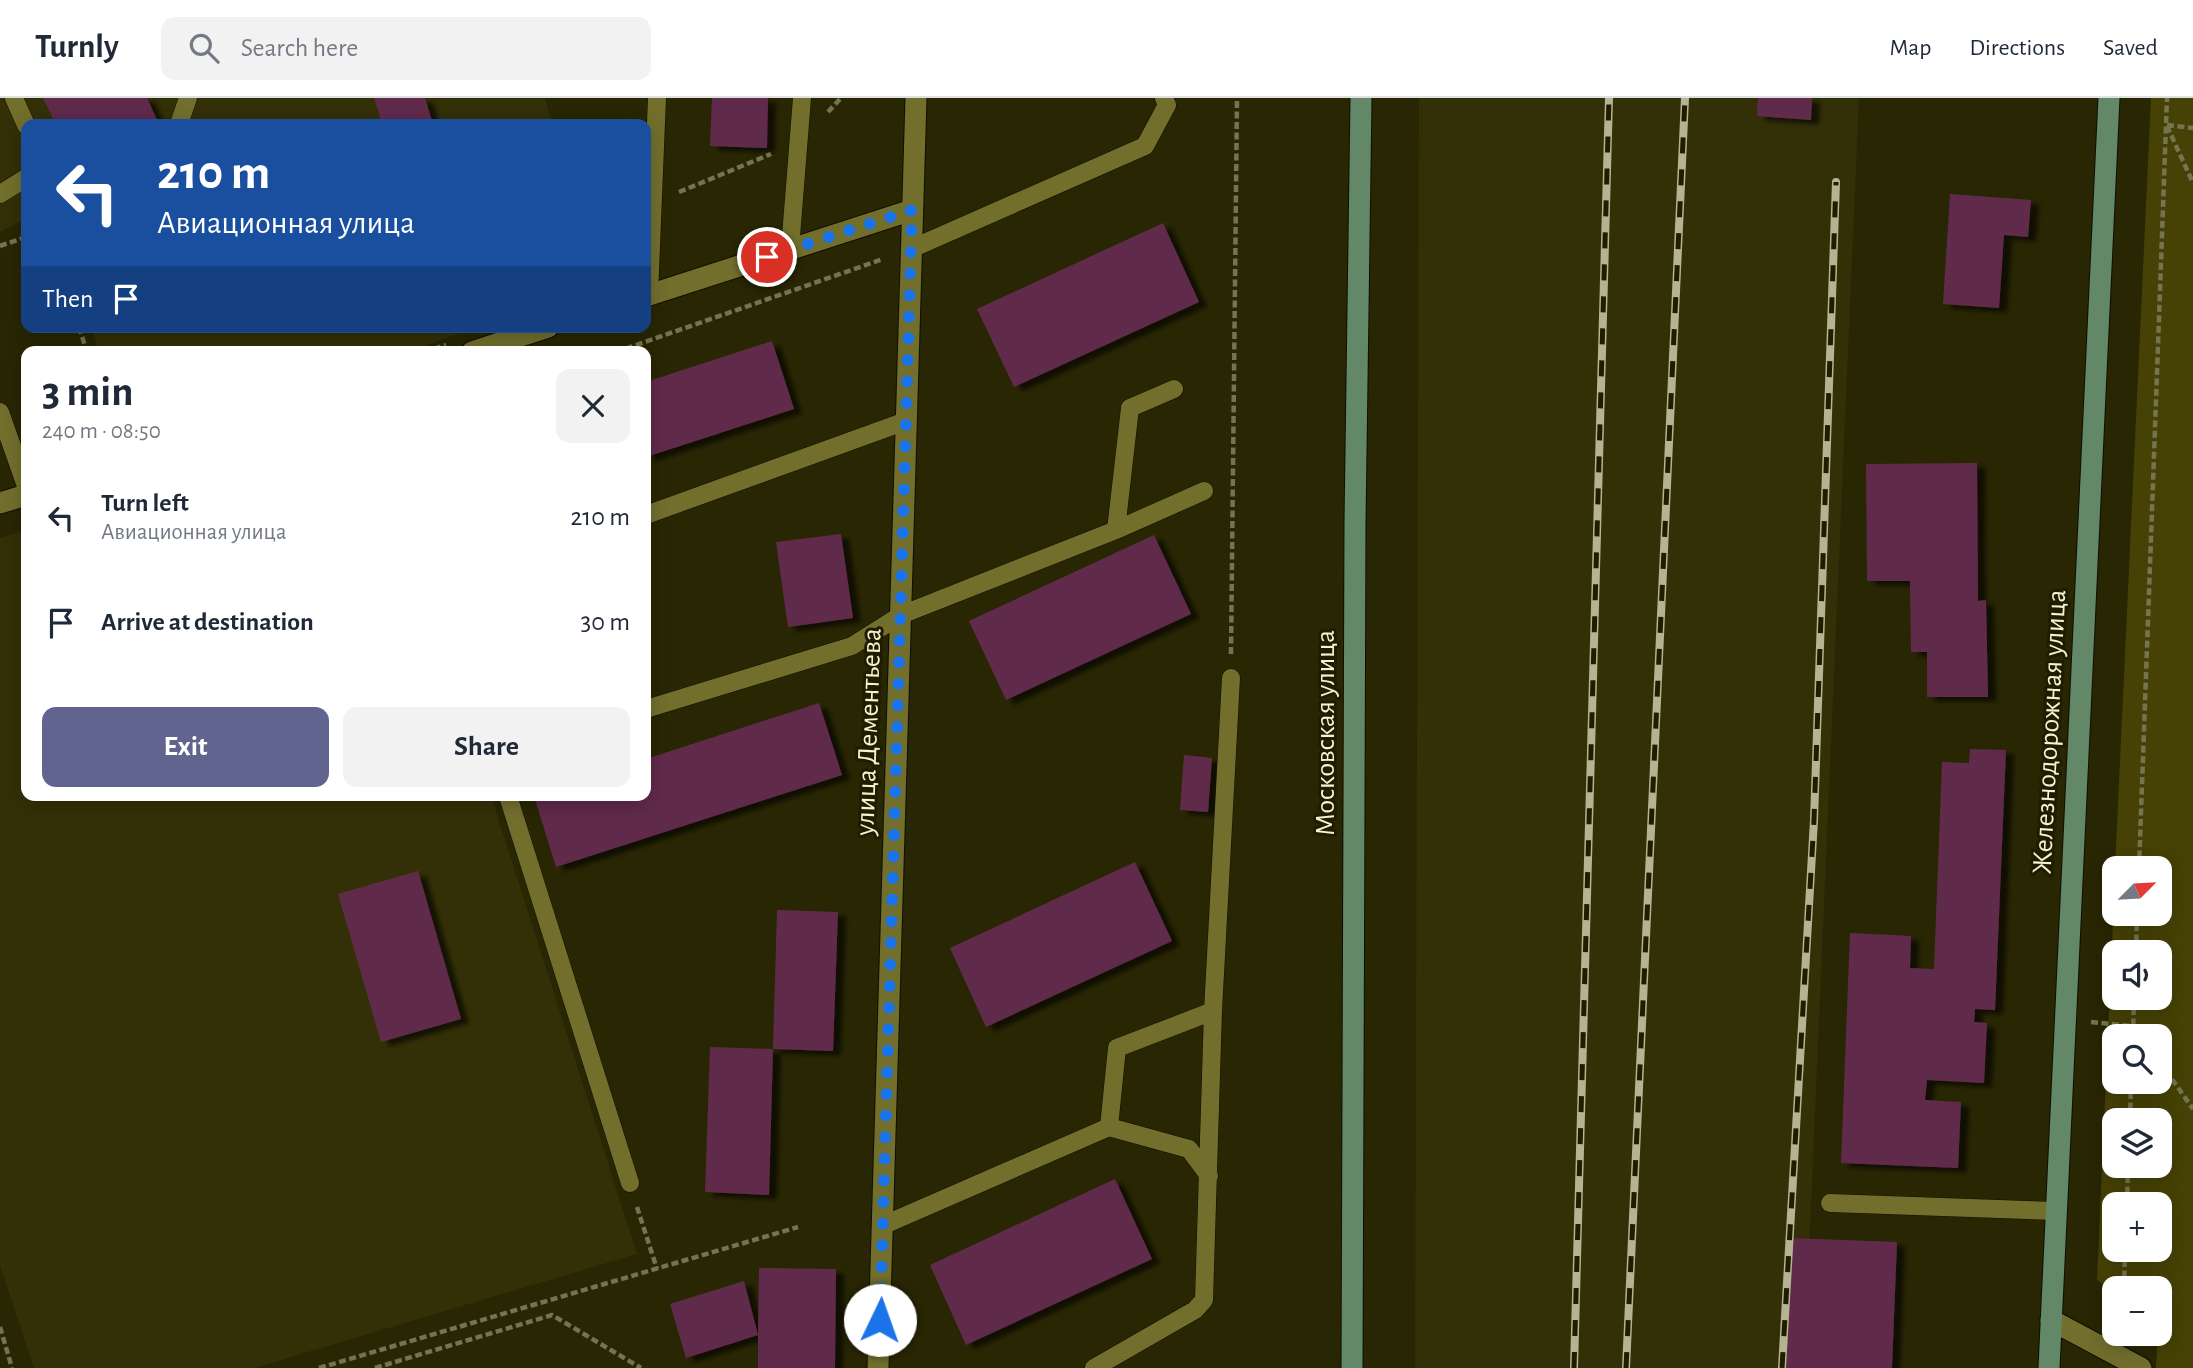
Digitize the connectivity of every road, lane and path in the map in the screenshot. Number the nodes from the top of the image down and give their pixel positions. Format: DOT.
graph roads {
  1 [pos="14,98"];
  2 [pos="188,98"];
  3 [pos="657,98"];
  4 [pos="802,98"];
  5 [pos="841,98"];
  6 [pos="916,98"];
  7 [pos="1164,98"];
  8 [pos="1237,98"];
  9 [pos="1361,98"];
  10 [pos="2109,98"];
  11 [pos="2167,98"];
  12 [pos="23,119"];
  13 [pos="180,119"];
  14 [pos="2166,125"];
  15 [pos="2193,128"];
  16 [pos="799,143"];
  17 [pos="21,181"];
  18 [pos="2193,183"];
  19 [pos="0,194"];
  20 [pos="653,203"];
  21 [pos="912,210"];
  22 [pos="21,239"];
  23 [pos="651,240"];
  24 [pos="0,246"];
  25 [pos="790,249"];
  26 [pos="911,249"];
  27 [pos="651,294"];
  28 [pos="530,333"];
  29 [pos="489,346"];
  30 [pos="632,346"];
  31 [pos="1174,389"];
  32 [pos="0,412"];
  33 [pos="906,421"];
  34 [pos="21,472"];
  35 [pos="1204,491"];
  36 [pos="21,497"];
  37 [pos="0,503"];
  38 [pos="651,513"];
  39 [pos="1115,530"];
  40 [pos="901,615"];
  41 [pos="1231,678"];
  42 [pos="651,707"];
  43 [pos="510,801"];
  44 [pos="2139,856"];
  45 [pos="1213,1011"];
  46 [pos="2088,1021"];
  47 [pos="2115,1024"];
  48 [pos="2172,1079"];
  49 [pos="2193,1109"];
  50 [pos="1109,1127"];
  51 [pos="1209,1176"];
  52 [pos="630,1183"];
  53 [pos="1830,1203"];
  54 [pos="2056,1211"];
  55 [pos="884,1224"];
  56 [pos="798,1227"];
  57 [pos="657,1269"];
  58 [pos="2052,1320"];
  59 [pos="0,1327"];
  60 [pos="12,1368"];
  61 [pos="319,1368"];
  62 [pos="375,1368"];
  63 [pos="641,1368"];
  64 [pos="878,1368"];
  65 [pos="1094,1368"];
  66 [pos="1352,1368"];
  67 [pos="2049,1368"];
  68 [pos="2141,1368"];
  1 -- 12 [label="lane"];
  2 -- 13 [label="lane"];
  3 -- 20 [label="lane"];
  4 -- 16 [label="lane"];
  5 -- 16 [label="path"];
  6 -- 21 [label="street, улица Дементьева"];
  7 -- 26 [label="lane"];
  8 -- 41 [label="path"];
  9 -- 66 [label="main road, Московская улица"];
  10 -- 54 [label="main road, Железнодорожная улица"];
  11 -- 14 [label="path"];
  14 -- 15 [label="path"];
  14 -- 18 [label="path"];
  14 -- 44 [label="path"];
  16 -- 20 [label="path"];
  16 -- 25 [label="lane"];
  17 -- 19 [label="lane"];
  20 -- 23 [label="lane"];
  21 -- 25 [label="street"];
  21 -- 26 [label="street, улица Дементьева"];
  22 -- 24 [label="path"];
  25 -- 27 [label="street"];
  26 -- 30 [label="path"];
  26 -- 33 [label="street, улица Дементьева"];
  28 -- 29 [label="street"];
  31 -- 39 [label="lane"];
  32 -- 34 [label="lane"];
  33 -- 38 [label="lane"];
  33 -- 40 [label="street, улица Дементьева"];
  35 -- 39 [label="lane"];
  36 -- 37 [label="street"];
  39 -- 40 [label="lane"];
  40 -- 42 [label="lane"];
  40 -- 55 [label="street, улица Дементьева"];
  41 -- 45 [label="lane"];
  43 -- 52 [label="lane"];
  45 -- 50 [label="lane"];
  45 -- 51 [label="lane"];
  46 -- 47 [label="path"];
  48 -- 49 [label="path"];
  50 -- 51 [label="lane"];
  50 -- 55 [label="lane"];
  51 -- 65 [label="lane"];
  52 -- 57 [label="path"];
  53 -- 54 [label="lane"];
  54 -- 58 [label="main road, Железнодорожная улица"];
  55 -- 64 [label="street, улица Дементьева"];
  56 -- 57 [label="path"];
  57 -- 61 [label="path"];
  58 -- 67 [label="main road, Железнодорожная улица"];
  58 -- 68 [label="street"];
  59 -- 60 [label="path"];
  62 -- 63 [label="path"];
}
